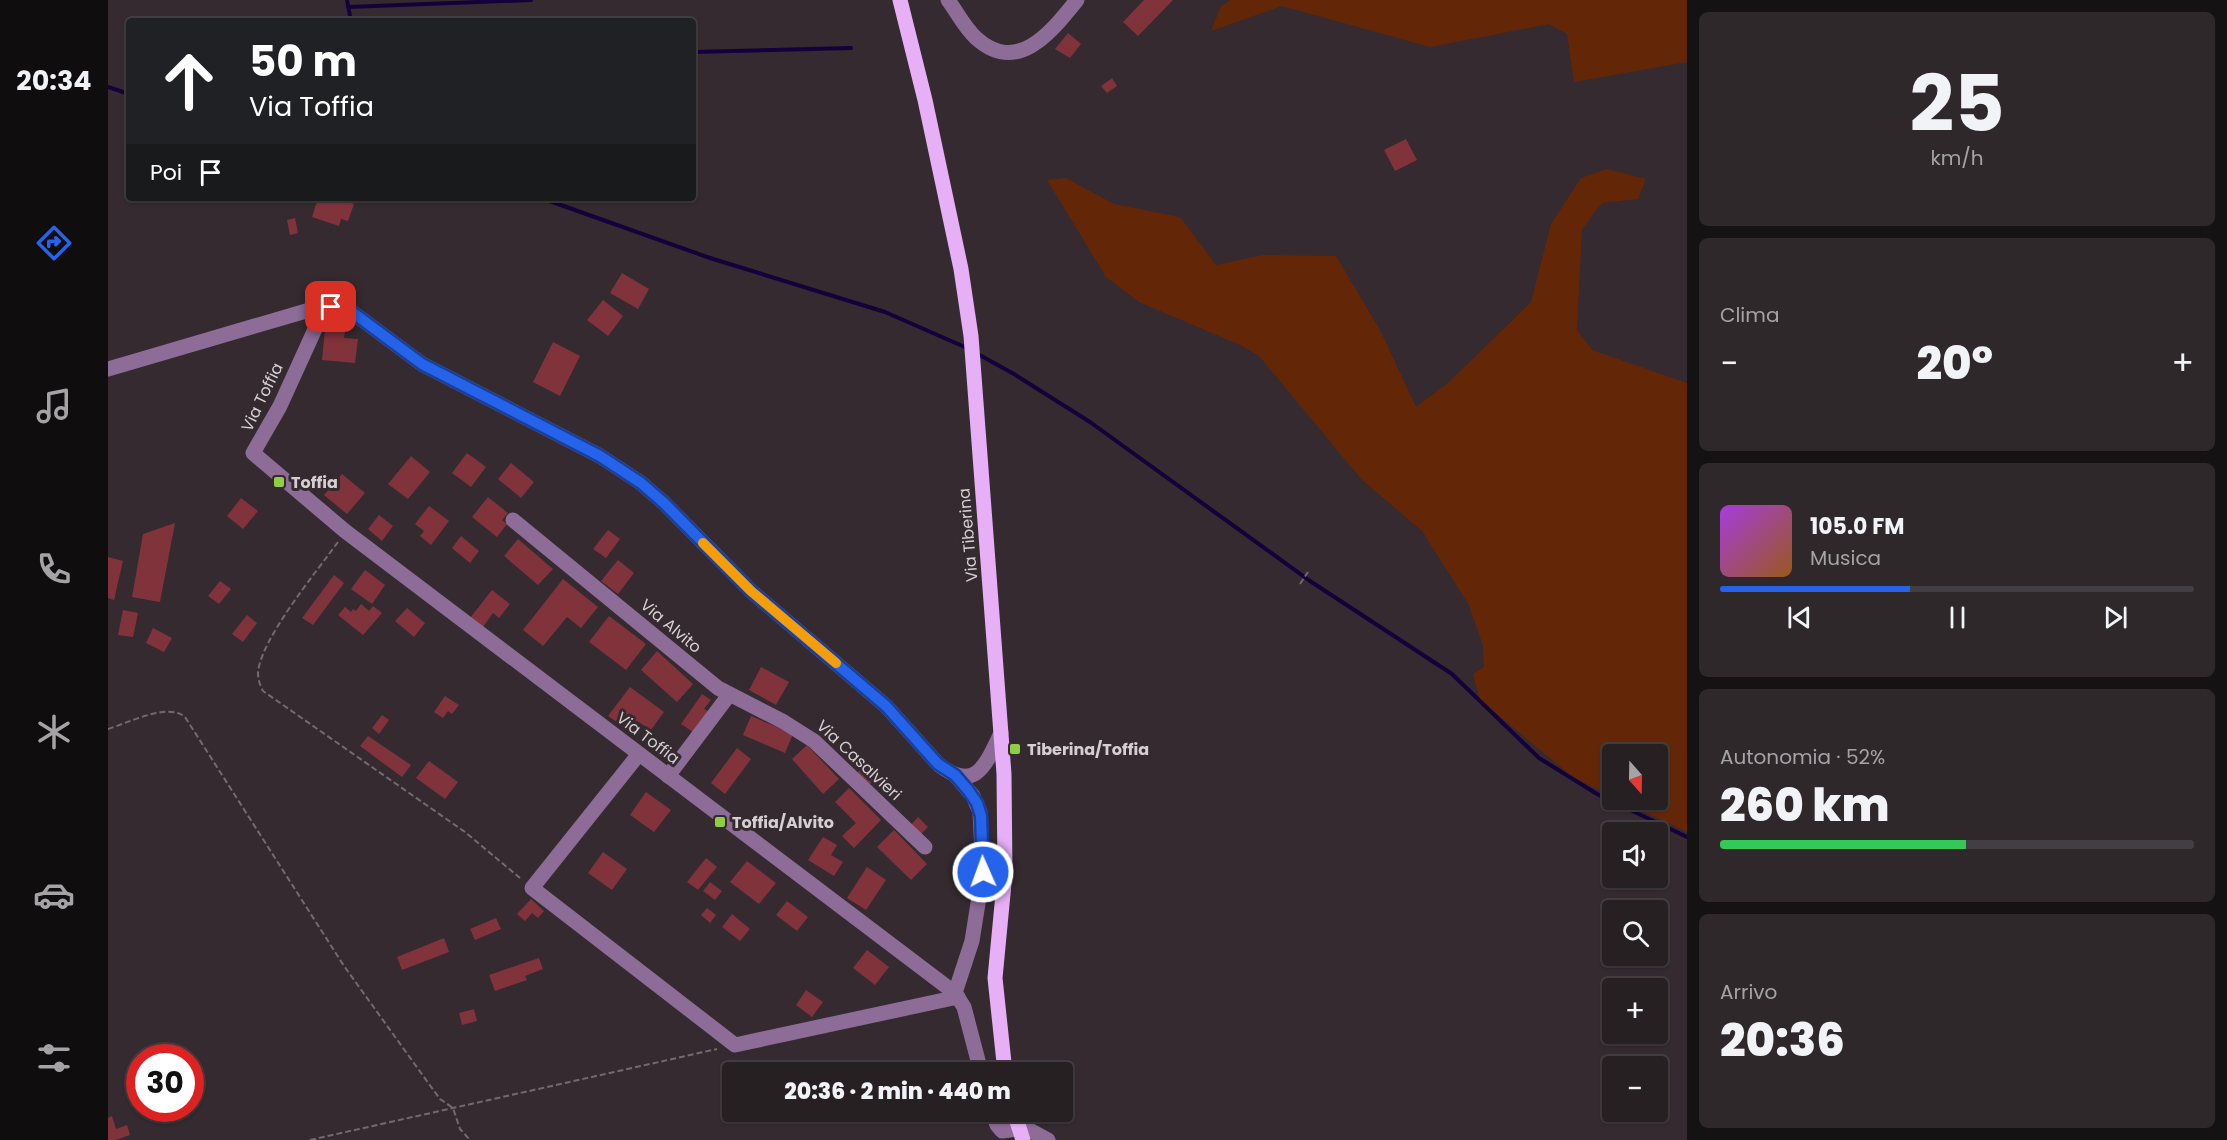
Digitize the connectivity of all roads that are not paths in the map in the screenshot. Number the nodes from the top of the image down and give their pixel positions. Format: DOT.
graph roads {
  1 [pos="900,0"];
  2 [pos="948,0"];
  3 [pos="1077,0"];
  4 [pos="324,311"];
  5 [pos="108,369"];
  6 [pos="513,520"];
  7 [pos="729,695"];
  8 [pos="1001,733"];
  9 [pos="639,754"];
  10 [pos="980,771"];
  11 [pos="1004,774"];
  12 [pos="955,775"];
  13 [pos="668,776"];
  14 [pos="925,847"];
  15 [pos="956,995"];
  16 [pos="978,1062"];
  17 [pos="1004,1062"];
  18 [pos="996,1122"];
  19 [pos="1021,1134"];
  20 [pos="1048,1140"];
  1 -- 8 [label="main road, Via Tiberina"];
  2 -- 3 [label="street"];
  4 -- 5 [label="street"];
  4 -- 9 [label="street, Via Toffia"];
  4 -- 12 [label="street"];
  6 -- 7 [label="street, Via Alvito"];
  7 -- 13 [label="street"];
  7 -- 14 [label="street, Via Casalvieri"];
  8 -- 10 [label="street"];
  8 -- 11 [label="main road, Via Tiberina"];
  9 -- 13 [label="street, Via Toffia"];
  9 -- 15 [label="street"];
  10 -- 11 [label="street"];
  10 -- 12 [label="street"];
  11 -- 17 [label="main road, Via Tiberina"];
  12 -- 15 [label="street"];
  13 -- 15 [label="street, Via Toffia"];
  15 -- 16 [label="street"];
  18 -- 19 [label="street"];
  19 -- 20 [label="street"];
}
